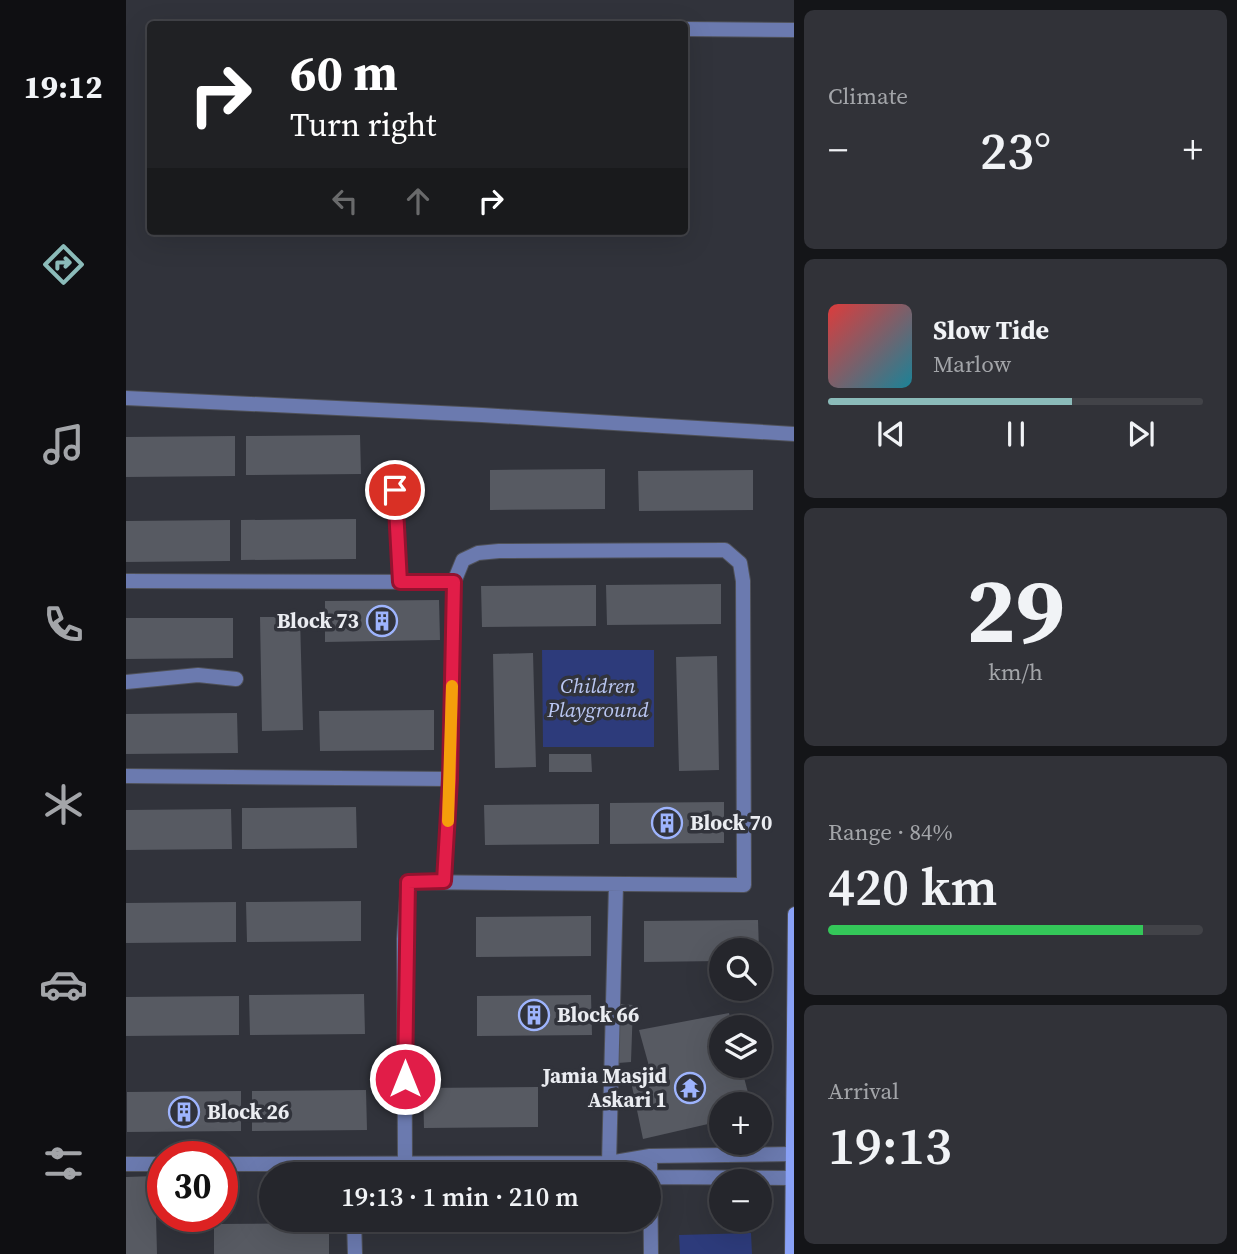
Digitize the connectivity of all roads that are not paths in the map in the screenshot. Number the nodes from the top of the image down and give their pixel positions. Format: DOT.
graph roads {
  1 [pos="688,29"];
  2 [pos="794,30"];
  3 [pos="126,398"];
  4 [pos="794,434"];
  5 [pos="395,490"];
  6 [pos="126,582"];
  7 [pos="400,582"];
  8 [pos="454,582"];
  9 [pos="236,679"];
  10 [pos="126,682"];
  11 [pos="126,776"];
  12 [pos="450,779"];
  13 [pos="444,881"];
  14 [pos="616,885"];
  15 [pos="794,914"];
  16 [pos="791,1154"];
  17 [pos="650,1156"];
  18 [pos="405,1162"];
  19 [pos="609,1162"];
  20 [pos="615,1162"];
  21 [pos="649,1162"];
  22 [pos="126,1164"];
  23 [pos="147,1164"];
  24 [pos="238,1165"];
  25 [pos="259,1165"];
  26 [pos="661,1176"];
  27 [pos="791,1178"];
  28 [pos="354,1232"];
  29 [pos="650,1232"];
  30 [pos="355,1254"];
  31 [pos="651,1254"];
  32 [pos="792,1254"];
  1 -- 2 [label="street"];
  3 -- 4 [label="street"];
  5 -- 7 [label="street"];
  6 -- 7 [label="street"];
  7 -- 8 [label="street"];
  8 -- 12 [label="street"];
  8 -- 14 [label="street"];
  9 -- 10 [label="street"];
  11 -- 12 [label="street"];
  12 -- 13 [label="street"];
  13 -- 14 [label="street"];
  13 -- 18 [label="street"];
  14 -- 19 [label="street"];
  15 -- 16 [label="street"];
  16 -- 17 [label="street"];
  16 -- 27 [label="street"];
  17 -- 20 [label="street"];
  17 -- 21 [label="street"];
  22 -- 23 [label="street"];
  24 -- 25 [label="street"];
  26 -- 27 [label="street"];
  27 -- 32 [label="street"];
  28 -- 30 [label="street"];
  29 -- 31 [label="street"];
}
